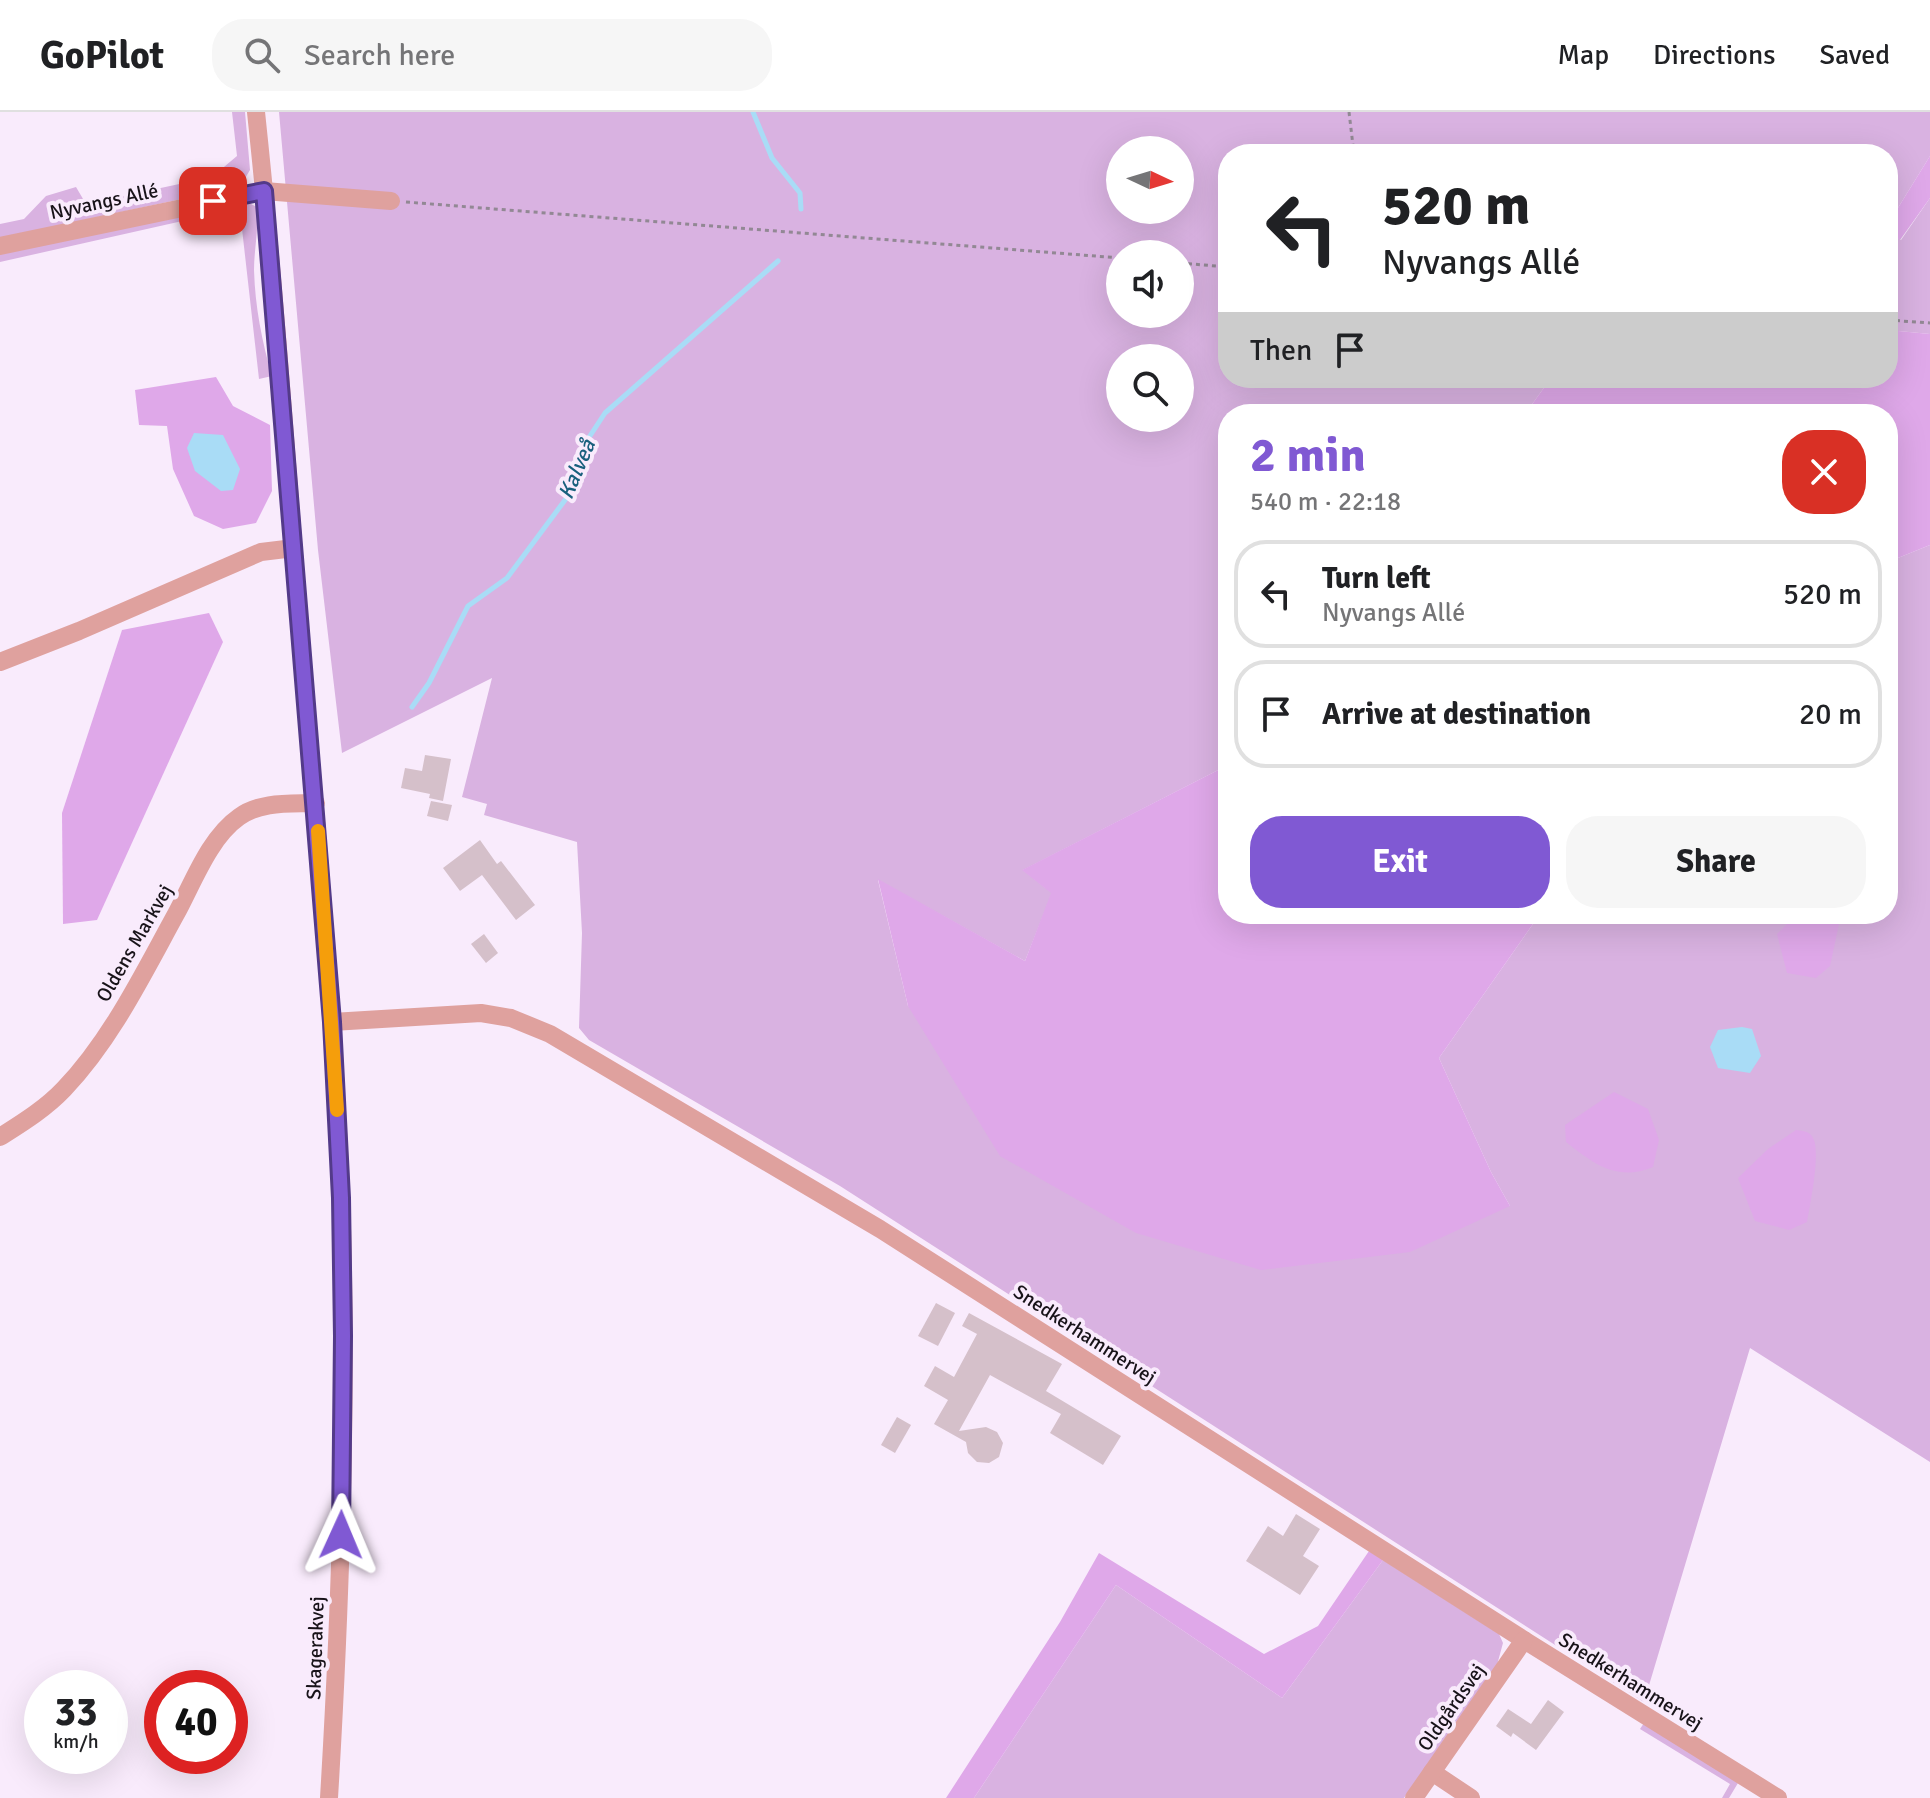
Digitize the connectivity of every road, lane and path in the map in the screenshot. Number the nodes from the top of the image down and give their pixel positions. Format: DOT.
graph roads {
  1 [pos="256,112"];
  2 [pos="1349,112"];
  3 [pos="1353,144"];
  4 [pos="264,191"];
  5 [pos="391,201"];
  6 [pos="0,246"];
  7 [pos="1106,257"];
  8 [pos="1194,264"];
  9 [pos="1218,266"];
  10 [pos="1898,321"];
  11 [pos="1930,323"];
  12 [pos="294,548"];
  13 [pos="0,662"];
  14 [pos="316,803"];
  15 [pos="332,1022"];
  16 [pos="0,1137"];
  17 [pos="1524,1640"];
  18 [pos="1432,1772"];
  19 [pos="329,1798"];
  20 [pos="1414,1798"];
  21 [pos="1471,1798"];
  22 [pos="1778,1798"];
  1 -- 4 [label="street, Skagerakvej"];
  2 -- 3 [label="path"];
  4 -- 5 [label="street, Nyvangs Allé"];
  4 -- 6 [label="street, Nyvangs Allé"];
  4 -- 12 [label="street, Skagerakvej"];
  5 -- 7 [label="path"];
  8 -- 9 [label="path"];
  10 -- 11 [label="path"];
  12 -- 13 [label="street"];
  12 -- 14 [label="street, Skagerakvej"];
  14 -- 15 [label="street, Skagerakvej"];
  14 -- 16 [label="street, Oldens Markvej"];
  15 -- 17 [label="street, Snedkerhammervej"];
  15 -- 19 [label="street, Skagerakvej"];
  17 -- 18 [label="street, Oldgårdsvej"];
  17 -- 22 [label="street, Snedkerhammervej"];
  18 -- 20 [label="street, Oldgårdsvej"];
  18 -- 21 [label="street"];
}
